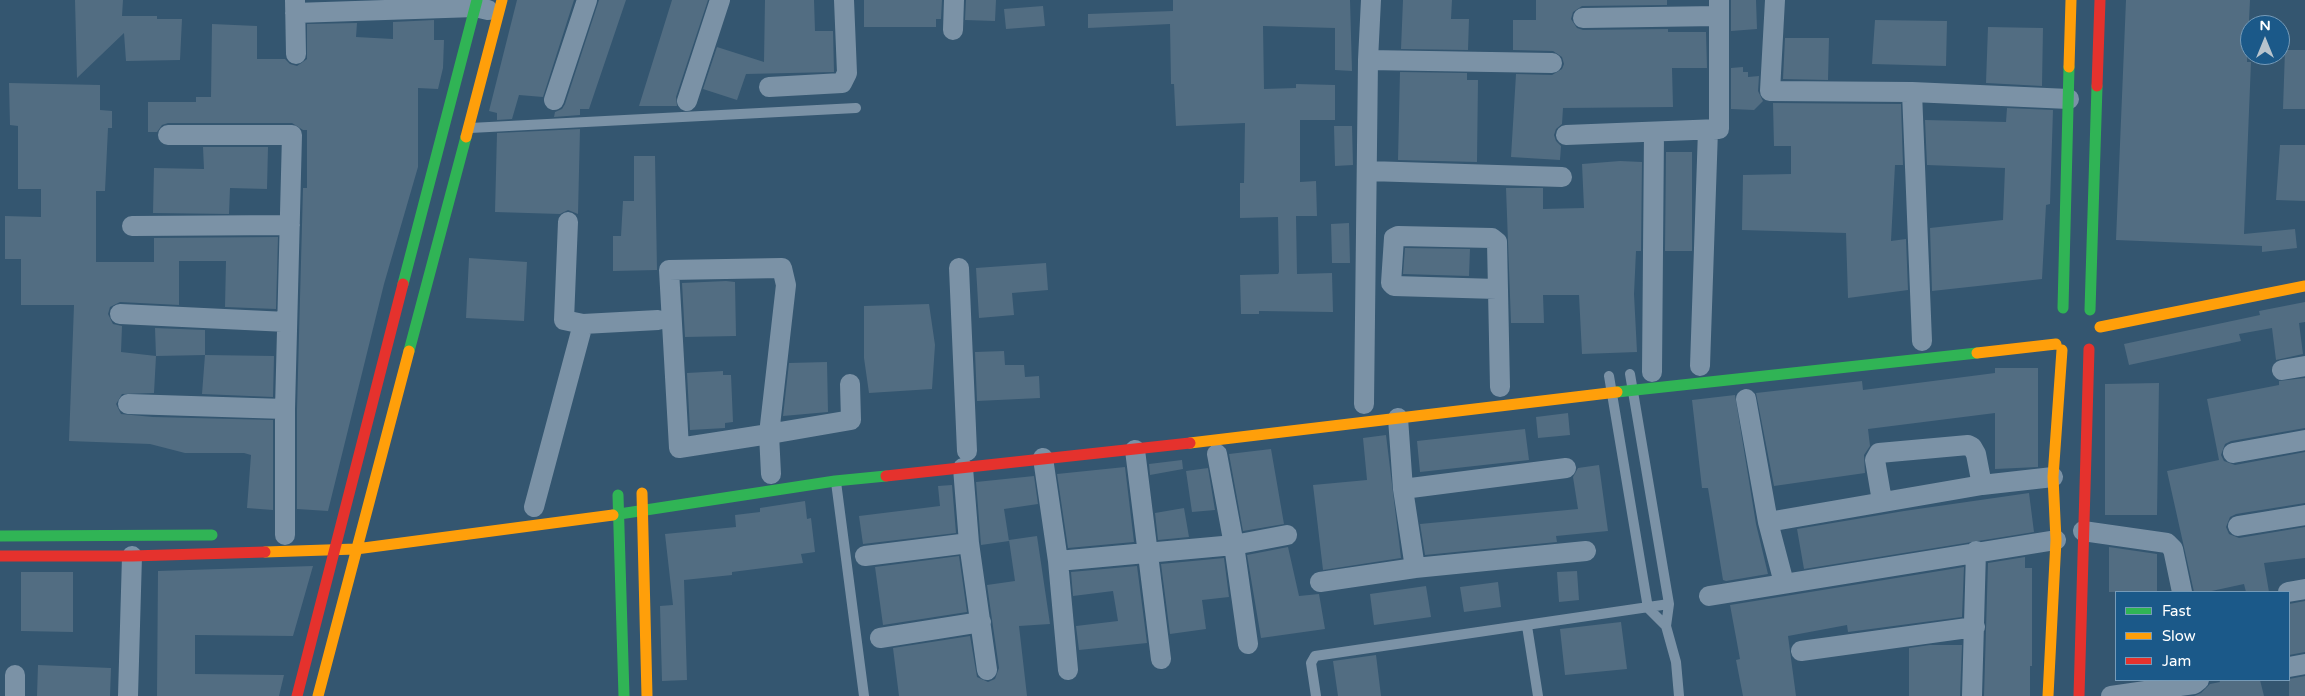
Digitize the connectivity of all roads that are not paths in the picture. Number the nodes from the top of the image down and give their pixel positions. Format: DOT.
graph roads {
  1 [pos="587,0"];
  2 [pos="720,0"];
  3 [pos="844,0"];
  4 [pos="954,0"];
  5 [pos="1371,0"];
  6 [pos="1775,0"];
  7 [pos="2071,0"];
  8 [pos="2100,0"];
  9 [pos="476,3"];
  10 [pos="403,4"];
  11 [pos="295,7"];
  12 [pos="501,7"];
  13 [pos="1718,8"];
  14 [pos="1583,18"];
  15 [pos="953,30"];
  16 [pos="296,54"];
  17 [pos="1368,60"];
  18 [pos="1552,63"];
  19 [pos="769,87"];
  20 [pos="1912,92"];
  21 [pos="2069,99"];
  22 [pos="554,100"];
  23 [pos="687,101"];
  24 [pos="856,108"];
  25 [pos="457,128"];
  26 [pos="1708,130"];
  27 [pos="1654,132"];
  28 [pos="168,135"];
  29 [pos="1566,135"];
  30 [pos="1368,171"];
  31 [pos="1562,177"];
  32 [pos="568,222"];
  33 [pos="290,225"];
  34 [pos="132,226"];
  35 [pos="959,268"];
  36 [pos="2305,286"];
  37 [pos="1498,290"];
  38 [pos="2090,310"];
  39 [pos="120,314"];
  40 [pos="658,320"];
  41 [pos="287,322"];
  42 [pos="583,324"];
  43 [pos="2100,327"];
  44 [pos="2051,329"];
  45 [pos="1922,341"];
  46 [pos="2059,347"];
  47 [pos="2089,350"];
  48 [pos="1700,366"];
  49 [pos="2305,366"];
  50 [pos="2282,370"];
  51 [pos="1657,371"];
  52 [pos="1630,374"];
  53 [pos="1604,377"];
  54 [pos="850,384"];
  55 [pos="1500,388"];
  56 [pos="1633,391"];
  57 [pos="1612,394"];
  58 [pos="1746,399"];
  59 [pos="128,404"];
  60 [pos="1364,404"];
  61 [pos="285,409"];
  62 [pos="1398,418"];
  63 [pos="769,434"];
  64 [pos="2305,440"];
  65 [pos="1135,450"];
  66 [pos="2233,453"];
  67 [pos="1218,454"];
  68 [pos="966,455"];
  69 [pos="1043,458"];
  70 [pos="1566,468"];
  71 [pos="771,474"];
  72 [pos="2053,477"];
  73 [pos="836,481"];
  74 [pos="1982,485"];
  75 [pos="1403,488"];
  76 [pos="1882,501"];
  77 [pos="534,507"];
  78 [pos="642,511"];
  79 [pos="619,514"];
  80 [pos="2305,515"];
  81 [pos="2072,517"];
  82 [pos="1768,522"];
  83 [pos="2238,526"];
  84 [pos="365,532"];
  85 [pos="322,534"];
  86 [pos="340,534"];
  87 [pos="226,535"];
  88 [pos="285,535"];
  89 [pos="1287,535"];
  90 [pos="0,536"];
  91 [pos="2056,540"];
  92 [pos="969,542"];
  93 [pos="1234,545"];
  94 [pos="356,549"];
  95 [pos="336,550"];
  96 [pos="1586,551"];
  97 [pos="1976,551"];
  98 [pos="1149,552"];
  99 [pos="0,556"];
  100 [pos="132,556"];
  101 [pos="865,556"];
  102 [pos="1058,561"];
  103 [pos="1415,568"];
  104 [pos="1320,582"];
  105 [pos="1784,583"];
  106 [pos="2305,589"];
  107 [pos="2182,591"];
  108 [pos="2290,592"];
  109 [pos="1709,596"];
  110 [pos="1669,604"];
  111 [pos="1648,608"];
  112 [pos="981,622"];
  113 [pos="1527,626"];
  114 [pos="1666,626"];
  115 [pos="1975,627"];
  116 [pos="880,638"];
  117 [pos="1248,644"];
  118 [pos="1802,651"];
  119 [pos="1161,659"];
  120 [pos="2305,664"];
  121 [pos="2290,667"];
  122 [pos="987,670"];
  123 [pos="1068,670"];
  124 [pos="15,675"];
  125 [pos="2198,681"];
  126 [pos="2048,692"];
  127 [pos="2079,692"];
  128 [pos="15,696"];
  129 [pos="128,696"];
  130 [pos="297,696"];
  131 [pos="318,696"];
  132 [pos="624,696"];
  133 [pos="647,696"];
  134 [pos="864,696"];
  135 [pos="1316,696"];
  136 [pos="1538,696"];
  137 [pos="1679,696"];
  138 [pos="1972,696"];
  139 [pos="2111,696"];
  1 -- 22 [label="street"];
  2 -- 23 [label="street"];
  3 -- 19 [label="street"];
  4 -- 15 [label="street"];
  5 -- 17 [label="street"];
  6 -- 20 [label="street"];
  7 -- 21 [label="street"];
  8 -- 38 [label="street"];
  9 -- 10 [label="street"];
  9 -- 12 [label="street"];
  9 -- 25 [label="street"];
  10 -- 11 [label="street"];
  11 -- 16 [label="street"];
  12 -- 25 [label="street"];
  13 -- 14 [label="street"];
  13 -- 26 [label="street"];
  17 -- 18 [label="street"];
  17 -- 30 [label="street"];
  20 -- 21 [label="street"];
  20 -- 45 [label="street"];
  21 -- 38 [label="street"];
  24 -- 25 [label="lane"];
  25 -- 84 [label="street"];
  25 -- 86 [label="street"];
  26 -- 27 [label="street"];
  26 -- 48 [label="street"];
  27 -- 29 [label="street"];
  27 -- 51 [label="street"];
  28 -- 33 [label="street"];
  30 -- 31 [label="street"];
  30 -- 60 [label="street"];
  32 -- 42 [label="street"];
  33 -- 34 [label="street"];
  33 -- 41 [label="street"];
  35 -- 68 [label="street"];
  36 -- 43 [label="street"];
  37 -- 37 [label="street"];
  37 -- 55 [label="street"];
  38 -- 43 [label="street"];
  39 -- 41 [label="street"];
  40 -- 42 [label="street"];
  41 -- 61 [label="street"];
  42 -- 77 [label="street"];
  43 -- 47 [label="street"];
  44 -- 46 [label="street"];
  46 -- 47 [label="street"];
  46 -- 56 [label="street"];
  46 -- 72 [label="street"];
  47 -- 81 [label="street"];
  49 -- 50 [label="street"];
  51 -- 52 [label="street"];
  52 -- 53 [label="street"];
  52 -- 56 [label="lane"];
  53 -- 57 [label="lane"];
  54 -- 63 [label="street"];
  56 -- 57 [label="street"];
  56 -- 110 [label="lane"];
  57 -- 62 [label="street"];
  57 -- 111 [label="lane"];
  58 -- 82 [label="street"];
  59 -- 61 [label="street"];
  61 -- 88 [label="street"];
  62 -- 65 [label="street"];
  62 -- 75 [label="street"];
  63 -- 63 [label="street"];
  63 -- 71 [label="street"];
  64 -- 66 [label="street"];
  65 -- 69 [label="street"];
  65 -- 98 [label="street"];
  67 -- 93 [label="street"];
  68 -- 69 [label="street"];
  68 -- 73 [label="street"];
  68 -- 92 [label="street"];
  69 -- 102 [label="street"];
  70 -- 75 [label="street"];
  72 -- 74 [label="street"];
  72 -- 81 [label="street"];
  73 -- 78 [label="street"];
  73 -- 134 [label="lane"];
  74 -- 76 [label="street"];
  74 -- 76 [label="street"];
  75 -- 103 [label="street"];
  76 -- 82 [label="street"];
  78 -- 79 [label="street"];
  78 -- 79 [label="street"];
  78 -- 133 [label="street"];
  79 -- 94 [label="street"];
  79 -- 132 [label="street"];
  80 -- 83 [label="street"];
  81 -- 91 [label="street"];
  81 -- 107 [label="street"];
  81 -- 127 [label="street"];
  82 -- 105 [label="street"];
  84 -- 86 [label="street"];
  84 -- 94 [label="street"];
  85 -- 86 [label="street"];
  86 -- 95 [label="street"];
  87 -- 90 [label="street"];
  89 -- 93 [label="street"];
  91 -- 97 [label="street"];
  91 -- 126 [label="street"];
  92 -- 101 [label="street"];
  92 -- 112 [label="street"];
  93 -- 98 [label="street"];
  93 -- 117 [label="street"];
  94 -- 95 [label="street"];
  94 -- 131 [label="street"];
  95 -- 100 [label="street"];
  95 -- 130 [label="street"];
  96 -- 103 [label="street"];
  97 -- 105 [label="street"];
  97 -- 115 [label="street"];
  98 -- 102 [label="street"];
  98 -- 119 [label="street"];
  99 -- 100 [label="street"];
  100 -- 129 [label="street"];
  102 -- 123 [label="street"];
  103 -- 104 [label="street"];
  105 -- 109 [label="street"];
  106 -- 108 [label="street"];
  110 -- 111 [label="lane"];
  110 -- 114 [label="lane"];
  111 -- 113 [label="lane"];
  111 -- 114 [label="lane"];
  112 -- 116 [label="street"];
  112 -- 122 [label="street"];
  113 -- 135 [label="lane"];
  113 -- 136 [label="lane"];
  114 -- 137 [label="lane"];
  115 -- 118 [label="street"];
  115 -- 138 [label="street"];
  120 -- 121 [label="street"];
  124 -- 128 [label="street"];
  125 -- 139 [label="street"];
  126 -- 127 [label="street"];
}
